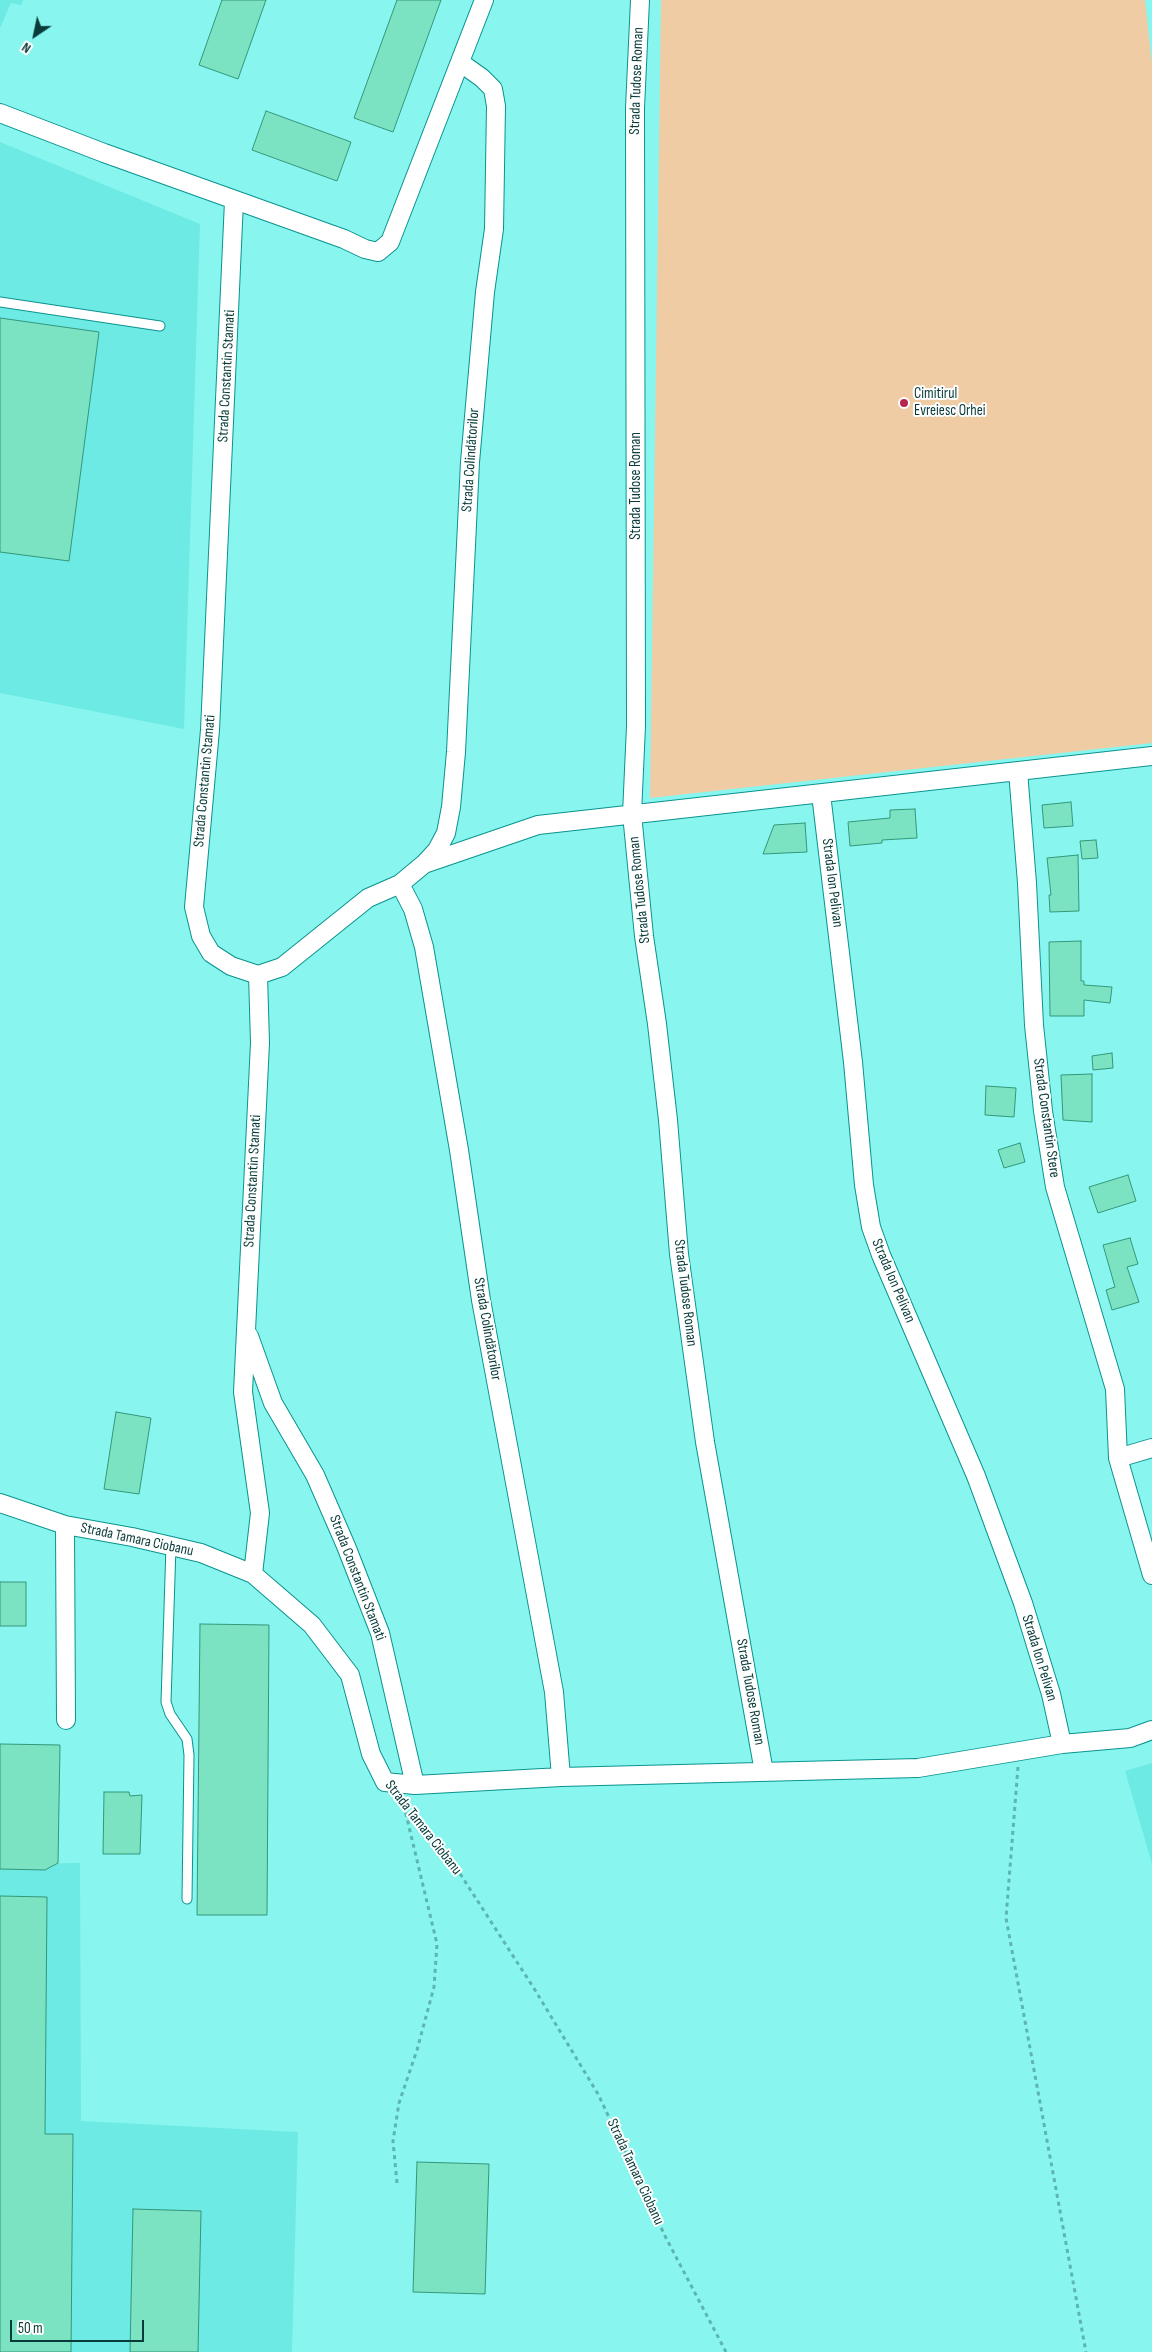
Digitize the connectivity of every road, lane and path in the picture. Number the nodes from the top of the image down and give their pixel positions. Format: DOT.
graph roads {
  1 [pos="484,0"];
  2 [pos="640,0"];
  3 [pos="461,63"];
  4 [pos="0,113"];
  5 [pos="234,201"];
  6 [pos="0,302"];
  7 [pos="160,326"];
  8 [pos="1152,756"];
  9 [pos="1018,771"];
  10 [pos="821,794"];
  11 [pos="632,814"];
  12 [pos="424,864"];
  13 [pos="400,884"];
  14 [pos="258,975"];
  15 [pos="246,1326"];
  16 [pos="1152,1448"];
  17 [pos="1118,1458"];
  18 [pos="0,1503"];
  19 [pos="65,1525"];
  20 [pos="170,1546"];
  21 [pos="253,1574"];
  22 [pos="1152,1575"];
  23 [pos="66,1720"];
  24 [pos="1152,1730"];
  25 [pos="1062,1744"];
  26 [pos="1019,1752"];
  27 [pos="764,1772"];
  28 [pos="561,1777"];
  29 [pos="385,1782"];
  30 [pos="415,1785"];
  31 [pos="405,1809"];
  32 [pos="187,1899"];
  33 [pos="397,2182"];
  34 [pos="726,2352"];
  35 [pos="1086,2352"];
  1 -- 3 [label="street"];
  2 -- 11 [label="street, Strada Tudose Roman"];
  3 -- 5 [label="street"];
  3 -- 12 [label="street, Strada Colindătorilor"];
  4 -- 5 [label="street"];
  5 -- 14 [label="street, Strada Constantin Stamati"];
  6 -- 7 [label="lane"];
  8 -- 9 [label="street"];
  9 -- 10 [label="street"];
  9 -- 17 [label="street, Strada Constantin Stere"];
  10 -- 11 [label="street"];
  10 -- 25 [label="street, Strada Ion Pelivan"];
  11 -- 12 [label="street"];
  11 -- 27 [label="street, Strada Tudose Roman"];
  12 -- 13 [label="street"];
  13 -- 14 [label="street"];
  13 -- 28 [label="street, Strada Colindătorilor"];
  14 -- 15 [label="street, Strada Constantin Stamati"];
  15 -- 21 [label="street, Strada Constantin Stamati"];
  15 -- 30 [label="street, Strada Constantin Stamati"];
  16 -- 17 [label="street"];
  17 -- 22 [label="street, Strada Constantin Stere"];
  18 -- 19 [label="street, Strada Tamara Ciobanu"];
  19 -- 20 [label="street, Strada Tamara Ciobanu"];
  19 -- 23 [label="street"];
  20 -- 21 [label="street, Strada Tamara Ciobanu"];
  20 -- 32 [label="lane"];
  21 -- 29 [label="street, Strada Tamara Ciobanu"];
  24 -- 25 [label="street"];
  25 -- 26 [label="street"];
  26 -- 27 [label="street"];
  26 -- 35 [label="path"];
  27 -- 28 [label="street"];
  28 -- 30 [label="street"];
  29 -- 30 [label="street"];
  29 -- 31 [label="path, Strada Tamara Ciobanu"];
  31 -- 33 [label="path"];
  31 -- 34 [label="path, Strada Tamara Ciobanu"];
}
